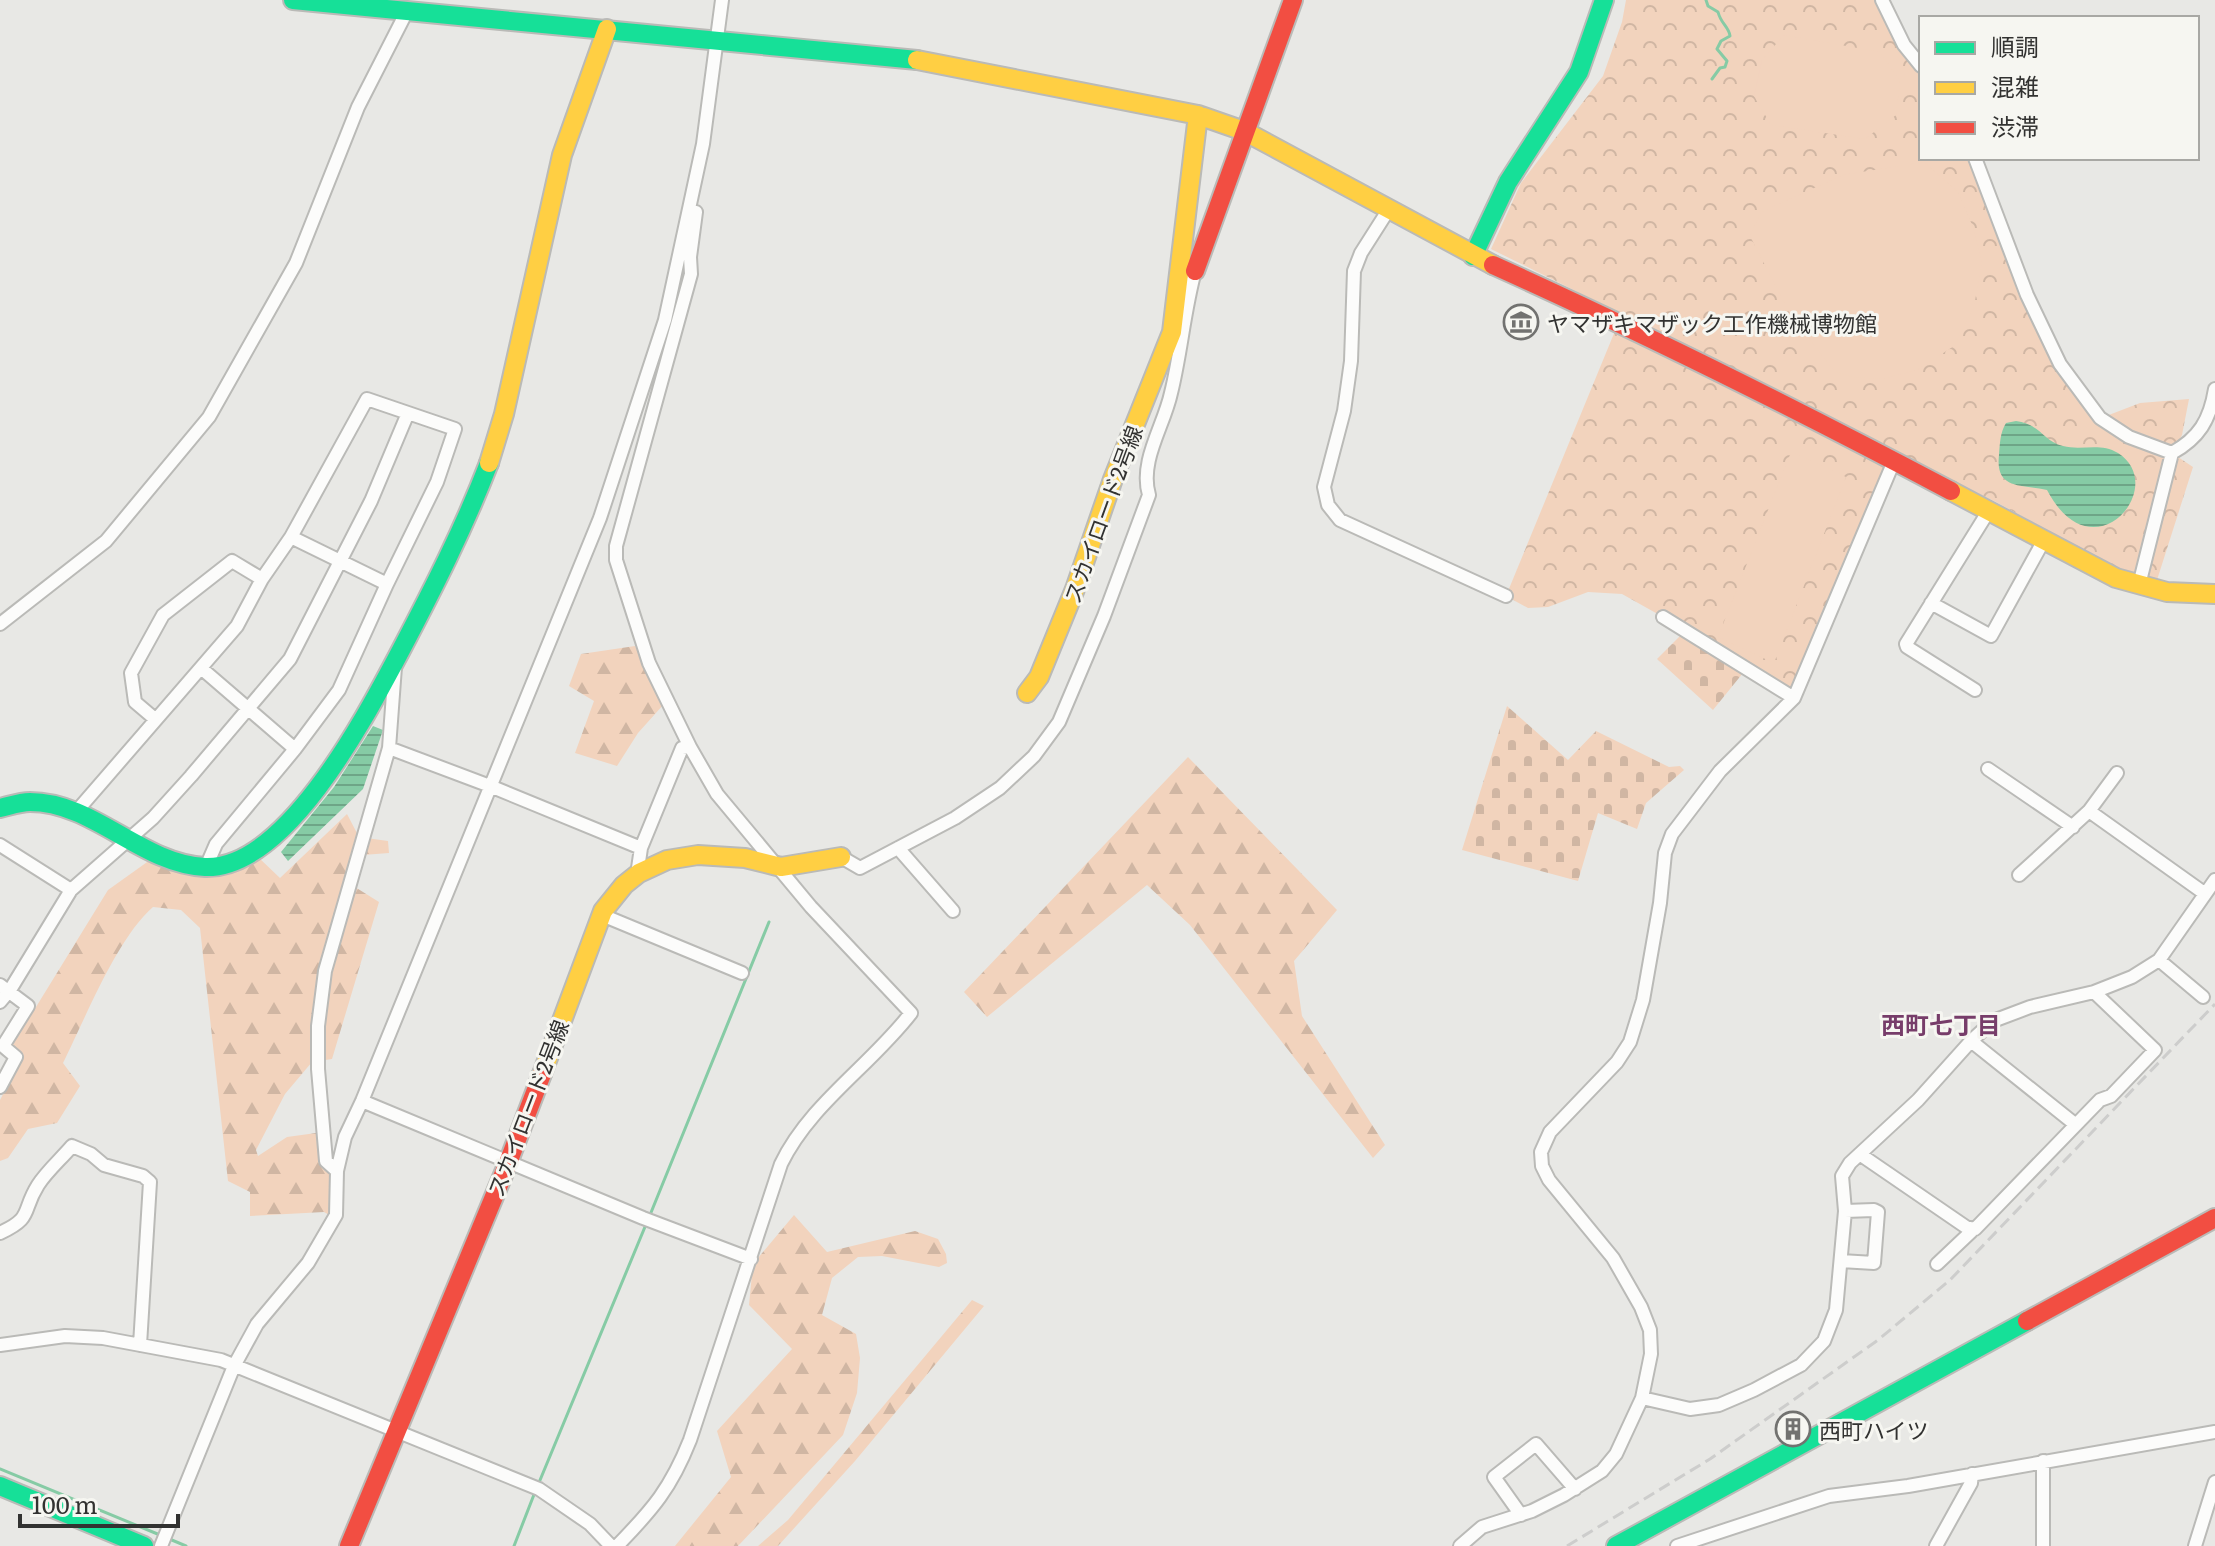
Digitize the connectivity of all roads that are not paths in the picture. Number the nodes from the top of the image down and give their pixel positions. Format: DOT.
graph roads {
  1 [pos="293,0"];
  2 [pos="722,0"];
  3 [pos="1293,0"];
  4 [pos="1604,0"];
  5 [pos="1882,0"];
  6 [pos="407,11"];
  7 [pos="607,29"];
  8 [pos="716,40"];
  9 [pos="1919,64"];
  10 [pos="1198,115"];
  11 [pos="1244,131"];
  12 [pos="700,158"];
  13 [pos="1976,160"];
  14 [pos="1389,209"];
  15 [pos="1473,256"];
  16 [pos="1195,271"];
  17 [pos="2215,389"];
  18 [pos="408,413"];
  19 [pos="2172,453"];
  20 [pos="1894,461"];
  21 [pos="1988,512"];
  22 [pos="291,537"];
  23 [pos="2044,540"];
  24 [pos="340,562"];
  25 [pos="262,579"];
  26 [pos="387,584"];
  27 [pos="2139,585"];
  28 [pos="2215,594"];
  29 [pos="1506,596"];
  30 [pos="1931,603"];
  31 [pos="1663,617"];
  32 [pos="0,624"];
  33 [pos="396,659"];
  34 [pos="201,668"];
  35 [pos="1975,690"];
  36 [pos="1027,693"];
  37 [pos="1794,698"];
  38 [pos="247,709"];
  39 [pos="155,719"];
  40 [pos="690,747"];
  41 [pos="389,748"];
  42 [pos="295,749"];
  43 [pos="1988,769"];
  44 [pos="2117,773"];
  45 [pos="490,786"];
  46 [pos="0,808"];
  47 [pos="2089,811"];
  48 [pos="76,812"];
  49 [pos="2073,827"];
  50 [pos="130,840"];
  51 [pos="0,845"];
  52 [pos="641,848"];
  53 [pos="898,848"];
  54 [pos="841,857"];
  55 [pos="206,867"];
  56 [pos="779,867"];
  57 [pos="637,875"];
  58 [pos="2019,875"];
  59 [pos="2215,880"];
  60 [pos="71,890"];
  61 [pos="2204,893"];
  62 [pos="953,911"];
  63 [pos="602,915"];
  64 [pos="2159,960"];
  65 [pos="742,973"];
  66 [pos="5,988"];
  67 [pos="2094,992"];
  68 [pos="2203,997"];
  69 [pos="0,1002"];
  70 [pos="1971,1041"];
  71 [pos="0,1087"];
  72 [pos="362,1101"];
  73 [pos="2076,1125"];
  74 [pos="1861,1155"];
  75 [pos="508,1163"];
  76 [pos="337,1171"];
  77 [pos="1845,1211"];
  78 [pos="2215,1218"];
  79 [pos="1974,1229"];
  80 [pos="0,1233"];
  81 [pos="751,1259"];
  82 [pos="1841,1261"];
  83 [pos="1937,1264"];
  84 [pos="0,1345"];
  85 [pos="140,1345"];
  86 [pos="234,1366"];
  87 [pos="1642,1398"];
  88 [pos="396,1431"];
  89 [pos="2215,1432"];
  90 [pos="2043,1461"];
  91 [pos="1972,1474"];
  92 [pos="2215,1482"];
  93 [pos="0,1486"];
  94 [pos="1575,1489"];
  95 [pos="1521,1515"];
  96 [pos="163,1540"];
  97 [pos="144,1546"];
  98 [pos="349,1546"];
  99 [pos="611,1546"];
  100 [pos="617,1546"];
  101 [pos="1460,1546"];
  102 [pos="1616,1546"];
  103 [pos="1677,1546"];
  104 [pos="1936,1546"];
  105 [pos="2043,1546"];
  106 [pos="2195,1546"];
  1 -- 6 [label="street"];
  2 -- 8 [label="street"];
  3 -- 11 [label="street"];
  4 -- 15 [label="street"];
  5 -- 9 [label="street"];
  6 -- 7 [label="street"];
  6 -- 32 [label="street"];
  7 -- 8 [label="street"];
  7 -- 33 [label="street"];
  8 -- 10 [label="street"];
  8 -- 12 [label="street"];
  10 -- 11 [label="street"];
  10 -- 36 [label="street, スカイロード2号線"];
  11 -- 14 [label="street"];
  11 -- 16 [label="street"];
  12 -- 40 [label="street"];
  12 -- 45 [label="street"];
  13 -- 19 [label="street"];
  14 -- 15 [label="street"];
  14 -- 29 [label="street"];
  15 -- 20 [label="street"];
  16 -- 53 [label="street"];
  17 -- 19 [label="street"];
  18 -- 22 [label="street"];
  18 -- 24 [label="street"];
  18 -- 26 [label="street"];
  19 -- 27 [label="street"];
  20 -- 21 [label="street"];
  20 -- 37 [label="street"];
  21 -- 23 [label="street"];
  21 -- 30 [label="street"];
  22 -- 24 [label="street"];
  22 -- 25 [label="street"];
  23 -- 27 [label="street"];
  23 -- 30 [label="street"];
  24 -- 26 [label="street"];
  24 -- 38 [label="street"];
  25 -- 34 [label="street"];
  25 -- 39 [label="street"];
  26 -- 42 [label="street"];
  27 -- 28 [label="street"];
  30 -- 35 [label="street"];
  31 -- 37 [label="street"];
  33 -- 41 [label="street"];
  33 -- 55 [label="street"];
  34 -- 38 [label="street"];
  34 -- 39 [label="street"];
  37 -- 87 [label="street"];
  38 -- 42 [label="street"];
  38 -- 50 [label="street"];
  39 -- 48 [label="street"];
  40 -- 52 [label="street"];
  40 -- 56 [label="street"];
  41 -- 45 [label="street"];
  41 -- 76 [label="street"];
  42 -- 55 [label="street"];
  43 -- 49 [label="street"];
  44 -- 47 [label="street"];
  45 -- 52 [label="street"];
  45 -- 72 [label="street"];
  46 -- 48 [label="street"];
  47 -- 49 [label="street"];
  47 -- 61 [label="street"];
  48 -- 50 [label="street"];
  49 -- 58 [label="street"];
  50 -- 55 [label="street"];
  50 -- 60 [label="street"];
  51 -- 60 [label="street"];
  52 -- 57 [label="street"];
  53 -- 54 [label="street"];
  53 -- 62 [label="street"];
  54 -- 56 [label="street, スカイロード2号線"];
  56 -- 57 [label="street, スカイロード2号線"];
  56 -- 81 [label="street"];
  57 -- 63 [label="street, スカイロード2号線"];
  59 -- 61 [label="street"];
  60 -- 66 [label="street"];
  61 -- 64 [label="street"];
  63 -- 65 [label="street"];
  63 -- 75 [label="street, スカイロード2号線"];
  64 -- 67 [label="street"];
  64 -- 68 [label="street"];
  66 -- 69 [label="street"];
  66 -- 71 [label="street"];
  67 -- 70 [label="street"];
  67 -- 73 [label="street"];
  70 -- 73 [label="street"];
  70 -- 74 [label="street"];
  72 -- 75 [label="street"];
  72 -- 76 [label="street"];
  73 -- 79 [label="street"];
  74 -- 77 [label="street"];
  74 -- 79 [label="street"];
  75 -- 81 [label="street"];
  75 -- 88 [label="street, スカイロード2号線"];
  76 -- 86 [label="street"];
  77 -- 82 [label="street"];
  77 -- 82 [label="street"];
  78 -- 102 [label="street"];
  79 -- 83 [label="street"];
  80 -- 85 [label="street"];
  81 -- 100 [label="street"];
  82 -- 87 [label="street"];
  84 -- 85 [label="street"];
  85 -- 86 [label="street"];
  86 -- 88 [label="street"];
  86 -- 96 [label="street"];
  87 -- 94 [label="street"];
  88 -- 98 [label="street, スカイロード2号線"];
  88 -- 99 [label="street"];
  89 -- 90 [label="street"];
  90 -- 91 [label="street"];
  90 -- 105 [label="street"];
  91 -- 103 [label="street"];
  91 -- 104 [label="street"];
  92 -- 106 [label="street"];
  93 -- 97 [label="street"];
  94 -- 95 [label="street"];
  94 -- 95 [label="street"];
  95 -- 101 [label="street"];
}
